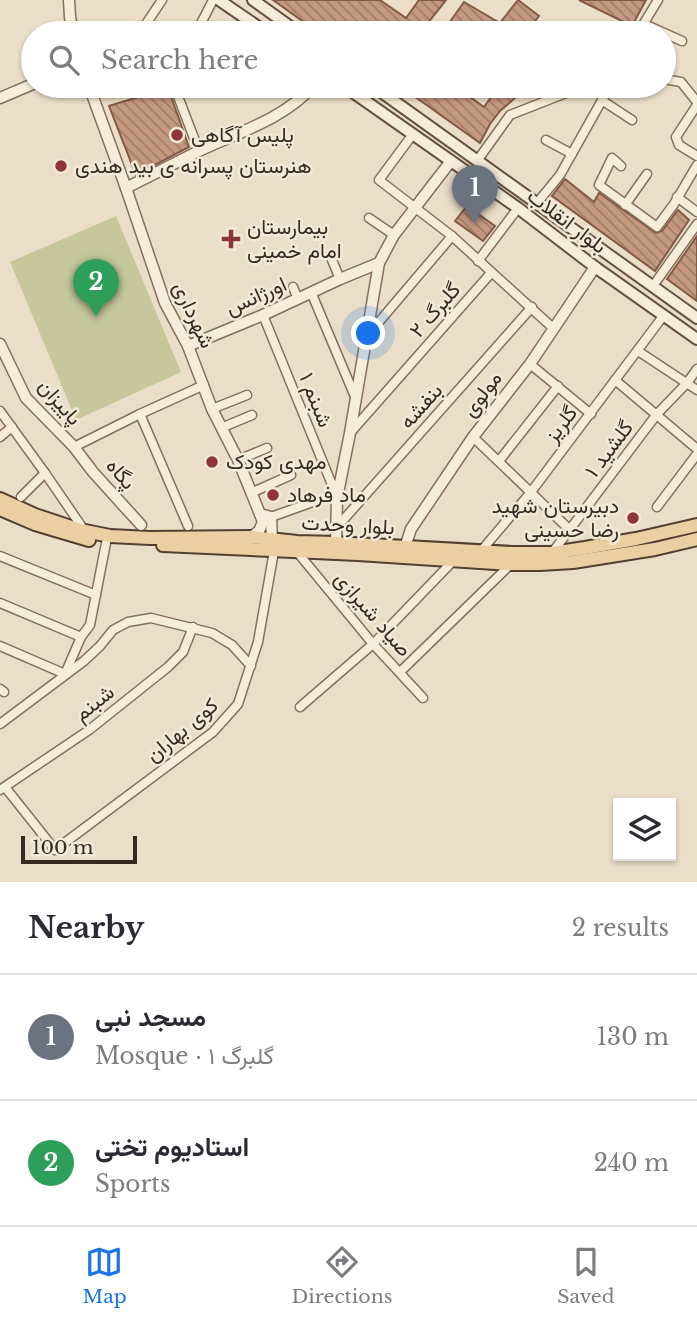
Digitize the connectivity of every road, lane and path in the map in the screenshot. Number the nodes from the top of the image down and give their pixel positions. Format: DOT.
graph roads {
  1 [pos="69,0"];
  2 [pos="162,0"];
  3 [pos="213,0"];
  4 [pos="219,0"];
  5 [pos="253,0"];
  6 [pos="658,0"];
  7 [pos="70,21"];
  8 [pos="148,21"];
  9 [pos="202,21"];
  10 [pos="241,21"];
  11 [pos="282,21"];
  12 [pos="646,21"];
  13 [pos="676,38"];
  14 [pos="682,41"];
  15 [pos="676,81"];
  16 [pos="21,89"];
  17 [pos="0,98"];
  18 [pos="93,98"];
  19 [pos="179,98"];
  20 [pos="301,98"];
  21 [pos="361,98"];
  22 [pos="390,98"];
  23 [pos="553,98"];
  24 [pos="603,100"];
  25 [pos="697,103"];
  26 [pos="632,120"];
  27 [pos="413,134"];
  28 [pos="546,140"];
  29 [pos="199,151"];
  30 [pos="572,154"];
  31 [pos="697,156"];
  32 [pos="451,161"];
  33 [pos="478,161"];
  34 [pos="697,165"];
  35 [pos="621,166"];
  36 [pos="647,174"];
  37 [pos="126,188"];
  38 [pos="677,197"];
  39 [pos="537,203"];
  40 [pos="625,205"];
  41 [pos="414,208"];
  42 [pos="518,208"];
  43 [pos="697,212"];
  44 [pos="369,218"];
  45 [pos="697,225"];
  46 [pos="394,235"];
  47 [pos="452,236"];
  48 [pos="332,261"];
  49 [pos="478,261"];
  50 [pos="379,263"];
  51 [pos="595,267"];
  52 [pos="491,273"];
  53 [pos="340,279"];
  54 [pos="653,286"];
  55 [pos="293,287"];
  56 [pos="311,292"];
  57 [pos="298,299"];
  58 [pos="532,307"];
  59 [pos="263,315"];
  60 [pos="664,315"];
  61 [pos="697,317"];
  62 [pos="553,328"];
  63 [pos="684,329"];
  64 [pos="697,333"];
  65 [pos="367,336"];
  66 [pos="697,339"];
  67 [pos="0,344"];
  68 [pos="188,346"];
  69 [pos="638,351"];
  70 [pos="530,364"];
  71 [pos="697,369"];
  72 [pos="615,380"];
  73 [pos="687,383"];
  74 [pos="204,385"];
  75 [pos="558,386"];
  76 [pos="697,390"];
  77 [pos="247,394"];
  78 [pos="356,400"];
  79 [pos="212,409"];
  80 [pos="0,411"];
  81 [pos="140,414"];
  82 [pos="591,414"];
  83 [pos="657,414"];
  84 [pos="252,415"];
  85 [pos="12,427"];
  86 [pos="221,428"];
  87 [pos="350,433"];
  88 [pos="0,437"];
  89 [pos="473,438"];
  90 [pos="74,447"];
  91 [pos="267,448"];
  92 [pos="697,452"];
  93 [pos="238,460"];
  94 [pos="499,461"];
  95 [pos="45,473"];
  96 [pos="291,475"];
  97 [pos="531,492"];
  98 [pos="251,493"];
  99 [pos="21,497"];
  100 [pos="337,498"];
  101 [pos="0,499"];
  102 [pos="310,503"];
  103 [pos="657,507"];
  104 [pos="0,509"];
  105 [pos="265,515"];
  106 [pos="141,525"];
  107 [pos="697,525"];
  108 [pos="188,526"];
  109 [pos="337,527"];
  110 [pos="84,530"];
  111 [pos="570,530"];
  112 [pos="251,537"];
  113 [pos="697,539"];
  114 [pos="106,542"];
  115 [pos="337,543"];
  116 [pos="273,545"];
  117 [pos="405,547"];
  118 [pos="481,551"];
  119 [pos="552,552"];
  120 [pos="298,553"];
  121 [pos="0,556"];
  122 [pos="454,560"];
  123 [pos="511,564"];
  124 [pos="96,595"];
  125 [pos="0,603"];
  126 [pos="193,627"];
  127 [pos="81,637"];
  128 [pos="373,644"];
  129 [pos="0,646"];
  130 [pos="251,666"];
  131 [pos="400,672"];
  132 [pos="65,674"];
  133 [pos="424,698"];
  134 [pos="300,707"];
  135 [pos="0,723"];
  136 [pos="2,788"];
  1 -- 7 [label="street"];
  2 -- 8 [label="street"];
  3 -- 9 [label="street"];
  4 -- 10 [label="main road"];
  5 -- 11 [label="main road"];
  6 -- 12 [label="street"];
  13 -- 14 [label="street"];
  15 -- 25 [label="street"];
  16 -- 17 [label="street"];
  18 -- 37 [label="street, شهرداری"];
  19 -- 29 [label="street"];
  20 -- 29 [label="street"];
  21 -- 27 [label="main road, بلوار انقلاب"];
  22 -- 33 [label="main road, بلوار انقلاب"];
  23 -- 33 [label="street"];
  24 -- 26 [label="street"];
  24 -- 30 [label="street"];
  25 -- 31 [label="street"];
  27 -- 32 [label="main road, بلوار انقلاب"];
  27 -- 41 [label="street"];
  28 -- 30 [label="street"];
  29 -- 37 [label="street"];
  30 -- 39 [label="street"];
  32 -- 41 [label="street"];
  32 -- 42 [label="main road, بلوار انقلاب"];
  33 -- 39 [label="main road, بلوار انقلاب"];
  34 -- 38 [label="street"];
  35 -- 40 [label="street"];
  36 -- 40 [label="street"];
  37 -- 68 [label="street, شهرداری"];
  38 -- 40 [label="street"];
  38 -- 43 [label="street"];
  39 -- 54 [label="main road, بلوار انقلاب"];
  41 -- 46 [label="street"];
  41 -- 47 [label="street"];
  42 -- 49 [label="street"];
  42 -- 51 [label="main road, بلوار انقلاب"];
  44 -- 46 [label="street"];
  45 -- 54 [label="street"];
  46 -- 50 [label="street"];
  47 -- 49 [label="street"];
  47 -- 65 [label="street"];
  48 -- 53 [label="street"];
  49 -- 52 [label="street"];
  50 -- 53 [label="street, اورژانس"];
  50 -- 65 [label="street"];
  51 -- 60 [label="main road, بلوار انقلاب"];
  51 -- 62 [label="street, مولوی"];
  52 -- 58 [label="street"];
  52 -- 87 [label="street, گلبرگ ۲"];
  53 -- 56 [label="street, اورژانس"];
  54 -- 61 [label="main road, بلوار انقلاب"];
  55 -- 57 [label="street"];
  56 -- 57 [label="street, اورژانس"];
  56 -- 78 [label="street"];
  57 -- 59 [label="street, اورژانس"];
  58 -- 62 [label="street"];
  58 -- 109 [label="street, بنفشه"];
  59 -- 68 [label="street, اورژانس"];
  59 -- 100 [label="street, شبنم ۱"];
  60 -- 63 [label="main road, بلوار انقلاب"];
  60 -- 69 [label="street, گلریز"];
  62 -- 70 [label="street, مولوی"];
  63 -- 64 [label="main road"];
  63 -- 66 [label="main road, بلوار انقلاب"];
  65 -- 78 [label="street"];
  67 -- 90 [label="street, پاییزان"];
  68 -- 74 [label="street, شهرداری"];
  69 -- 72 [label="street, گلریز"];
  69 -- 73 [label="street"];
  70 -- 75 [label="street"];
  70 -- 89 [label="street, مولوی"];
  71 -- 73 [label="street, گلشید ۱"];
  72 -- 82 [label="street, گلریز"];
  72 -- 83 [label="street"];
  73 -- 76 [label="street"];
  73 -- 83 [label="street, گلشید ۱"];
  74 -- 79 [label="street, شهرداری"];
  74 -- 81 [label="street"];
  75 -- 82 [label="street"];
  75 -- 94 [label="street"];
  77 -- 79 [label="street"];
  78 -- 87 [label="street"];
  79 -- 86 [label="street, شهرداری"];
  80 -- 85 [label="street"];
  81 -- 90 [label="street"];
  81 -- 108 [label="street"];
  82 -- 97 [label="street, گلریز"];
  83 -- 92 [label="street"];
  83 -- 111 [label="street, گلشید ۱"];
  84 -- 86 [label="street"];
  85 -- 88 [label="street"];
  85 -- 95 [label="street"];
  86 -- 93 [label="street, شهرداری"];
  87 -- 100 [label="street"];
  89 -- 94 [label="street"];
  89 -- 117 [label="street, مولوی"];
  90 -- 106 [label="street, پگاه"];
  91 -- 93 [label="street"];
  92 -- 103 [label="street"];
  93 -- 98 [label="street, شهرداری"];
  94 -- 97 [label="street"];
  95 -- 99 [label="street"];
  95 -- 110 [label="street"];
  96 -- 98 [label="street"];
  97 -- 111 [label="street"];
  97 -- 118 [label="street, گلریز"];
  98 -- 105 [label="street, شهرداری"];
  100 -- 109 [label="street"];
  101 -- 110 [label="main road, بلوار وحدت"];
  102 -- 105 [label="street"];
  104 -- 114 [label="main road, بلوار وحدت"];
  105 -- 112 [label="street"];
  105 -- 116 [label="street, شهرداری"];
  107 -- 119 [label="main road, بلوار وحدت"];
  109 -- 115 [label="street"];
  110 -- 112 [label="main road, بلوار وحدت"];
  111 -- 119 [label="street, گلشید ۱"];
  112 -- 116 [label="main road, بلوار وحدت"];
  113 -- 123 [label="main road, بلوار وحدت"];
  114 -- 116 [label="main road, بلوار وحدت"];
  114 -- 124 [label="street"];
  115 -- 116 [label="main road, بلوار وحدت"];
  115 -- 117 [label="main road, بلوار وحدت"];
  116 -- 120 [label="main road, بلوار وحدت"];
  116 -- 130 [label="street, کوی بهاران"];
  117 -- 118 [label="main road, بلوار وحدت"];
  118 -- 119 [label="main road, بلوار وحدت"];
  120 -- 122 [label="main road, بلوار وحدت"];
  120 -- 128 [label="street, صیاد شیرازی"];
  121 -- 124 [label="street"];
  122 -- 123 [label="main road, بلوار وحدت"];
  122 -- 128 [label="street"];
  123 -- 131 [label="street"];
  124 -- 127 [label="street"];
  125 -- 127 [label="street"];
  126 -- 130 [label="street"];
  126 -- 132 [label="street"];
  126 -- 136 [label="street, شبنم"];
  127 -- 132 [label="street"];
  128 -- 131 [label="street, صیاد شیرازی"];
  128 -- 134 [label="street"];
  129 -- 132 [label="street"];
  130 -- 136 [label="street, کوی بهاران"];
  131 -- 133 [label="street, صیاد شیرازی"];
  132 -- 135 [label="street"];
}
